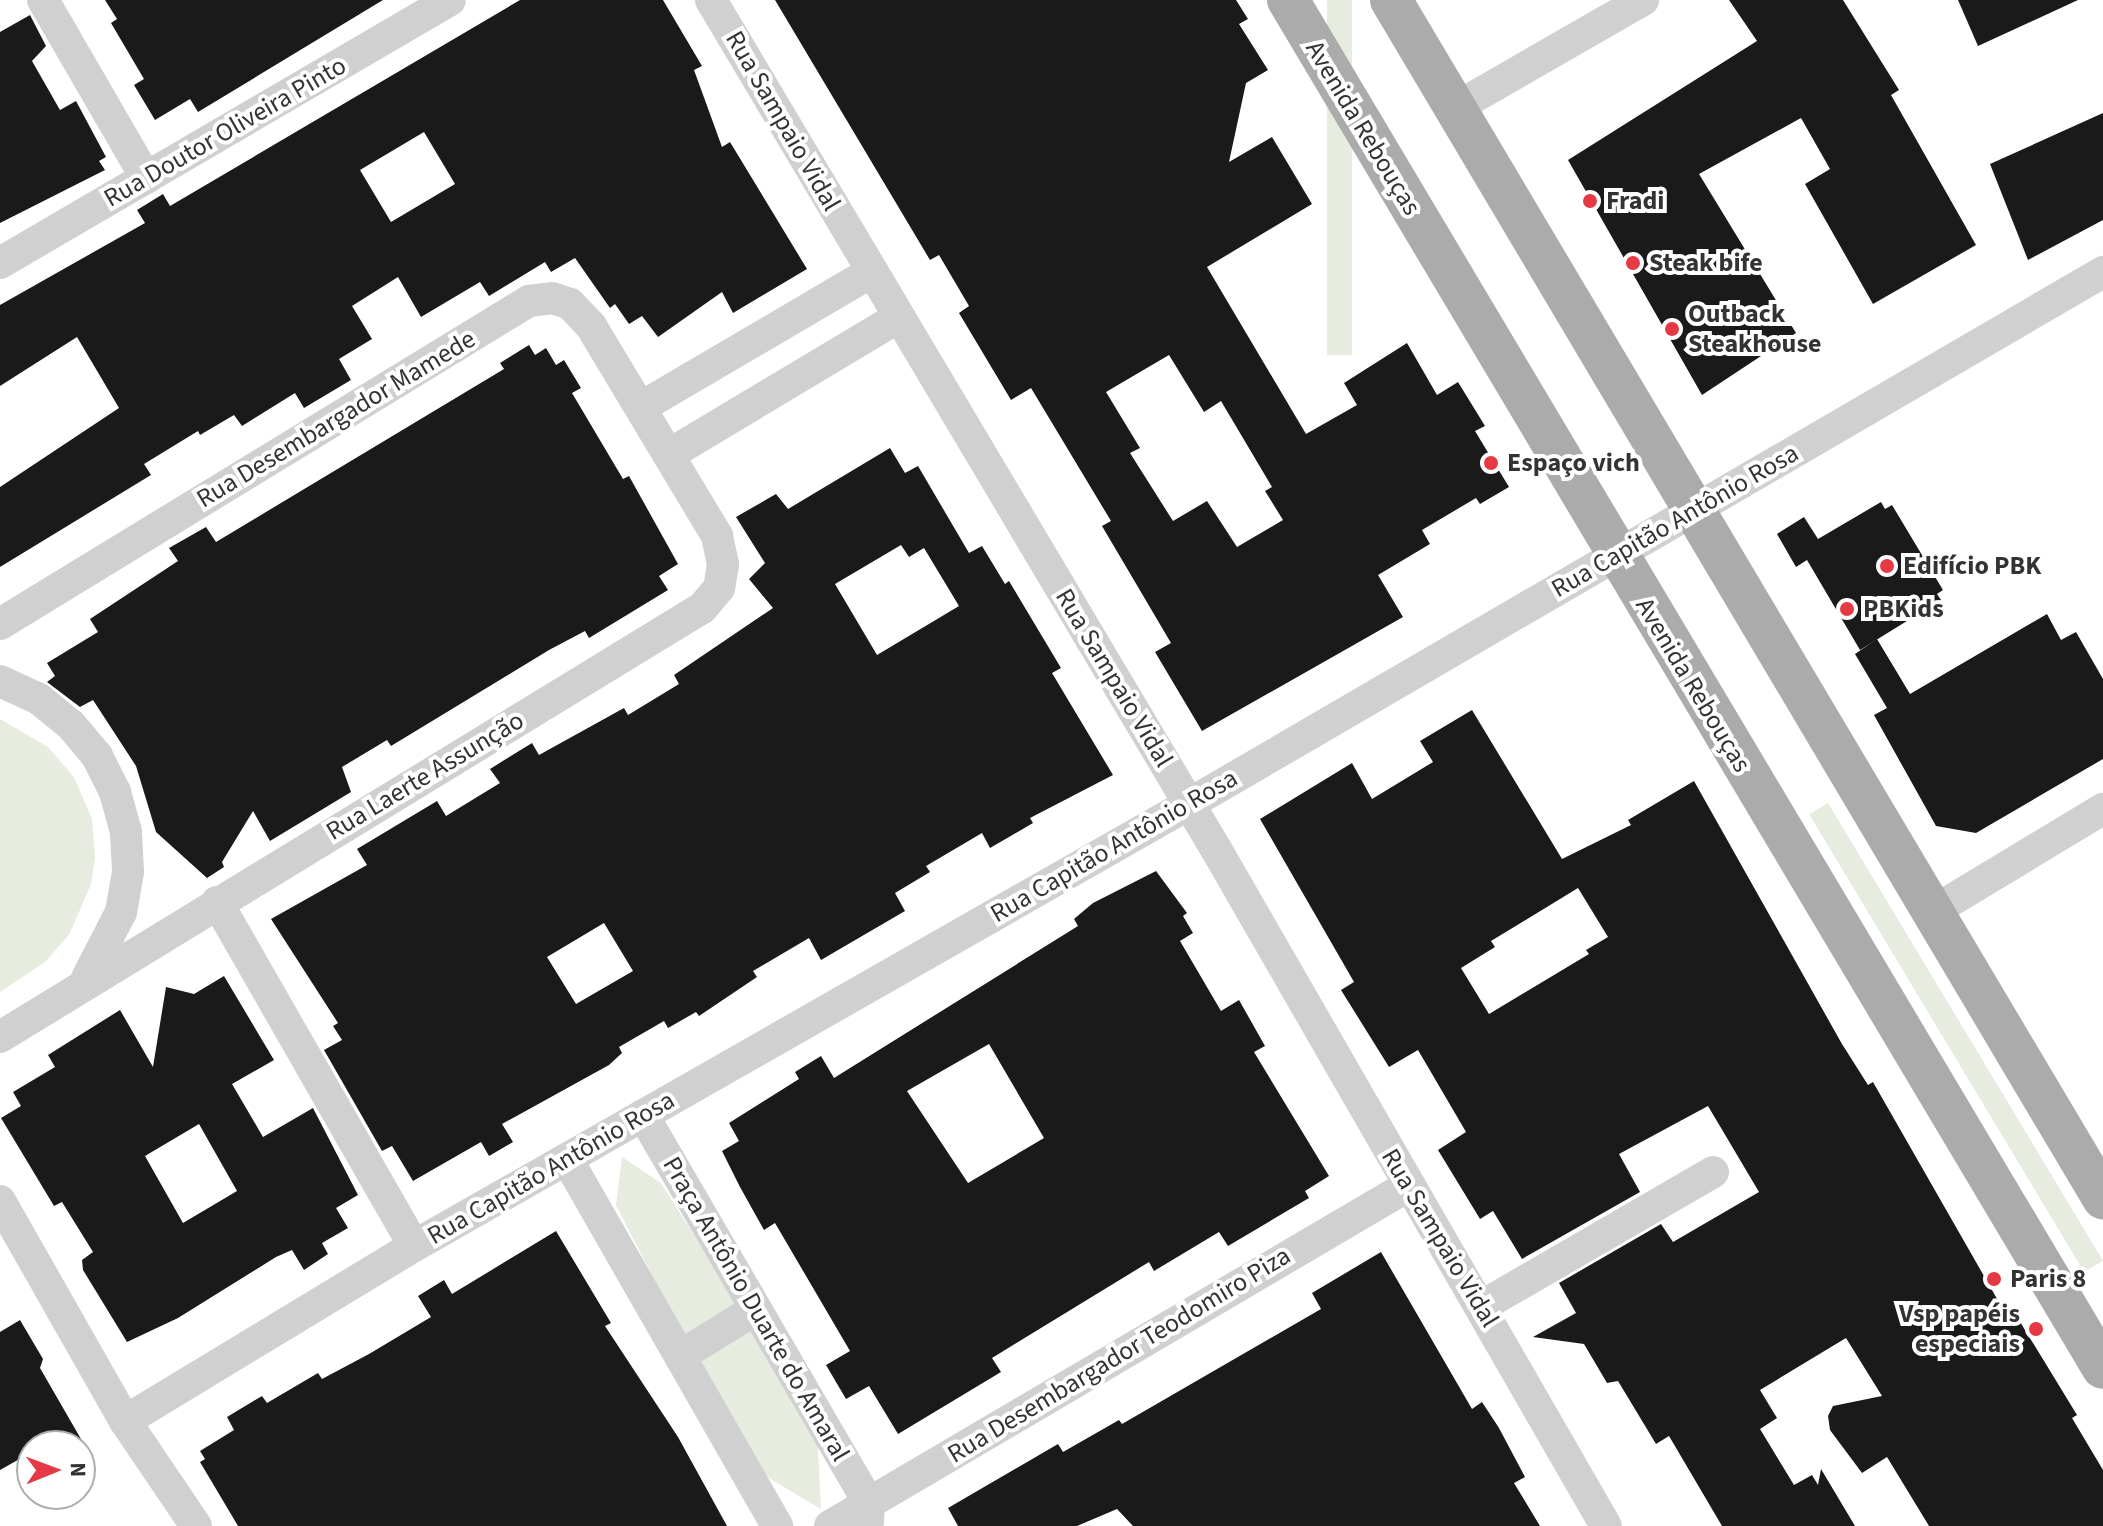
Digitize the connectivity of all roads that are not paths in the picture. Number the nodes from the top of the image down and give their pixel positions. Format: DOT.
graph roads {
  1 [pos="43,0"];
  2 [pos="450,0"];
  3 [pos="711,0"];
  4 [pos="1288,0"];
  5 [pos="1391,0"];
  6 [pos="1643,0"];
  7 [pos="1455,108"];
  8 [pos="146,178"];
  9 [pos="0,263"];
  10 [pos="871,272"];
  11 [pos="2103,272"];
  12 [pos="899,317"];
  13 [pos="643,406"];
  14 [pos="670,454"];
  15 [pos="1692,511"];
  16 [pos="1616,556"];
  17 [pos="0,624"];
  18 [pos="0,681"];
  19 [pos="1189,804"];
  20 [pos="2103,809"];
  21 [pos="217,902"];
  22 [pos="1932,912"];
  23 [pos="83,984"];
  24 [pos="0,1037"];
  25 [pos="643,1115"];
  26 [pos="567,1159"];
  27 [pos="1713,1172"];
  28 [pos="1408,1186"];
  29 [pos="2103,1198"];
  30 [pos="0,1201"];
  31 [pos="414,1246"];
  32 [pos="1482,1306"];
  33 [pos="756,1309"];
  34 [pos="680,1356"];
  35 [pos="2103,1368"];
  36 [pos="125,1421"];
  37 [pos="868,1514"];
  38 [pos="196,1526"];
  39 [pos="777,1526"];
  40 [pos="830,1526"];
  41 [pos="1606,1526"];
  1 -- 8 [label="street"];
  2 -- 8 [label="street, Rua Doutor Oliveira Pinto"];
  3 -- 10 [label="street, Rua Sampaio Vidal"];
  4 -- 16 [label="main road, Avenida Rebouças"];
  5 -- 7 [label="main road"];
  6 -- 7 [label="street"];
  7 -- 15 [label="main road"];
  8 -- 9 [label="street, Rua Doutor Oliveira Pinto"];
  10 -- 12 [label="street, Rua Sampaio Vidal"];
  10 -- 13 [label="street"];
  11 -- 15 [label="street, Rua Capitão Antônio Rosa"];
  12 -- 14 [label="street"];
  12 -- 19 [label="street, Rua Sampaio Vidal"];
  13 -- 14 [label="street, Rua Desembargador Mamede"];
  13 -- 17 [label="street, Rua Desembargador Mamede"];
  14 -- 21 [label="street, Rua Laerte Assunção"];
  15 -- 16 [label="street, Rua Capitão Antônio Rosa"];
  15 -- 22 [label="main road"];
  16 -- 19 [label="street, Rua Capitão Antônio Rosa"];
  16 -- 35 [label="main road, Avenida Rebouças"];
  18 -- 23 [label="street"];
  19 -- 25 [label="street, Rua Capitão Antônio Rosa"];
  19 -- 28 [label="street, Rua Sampaio Vidal"];
  20 -- 22 [label="street"];
  21 -- 23 [label="street, Rua Laerte Assunção"];
  21 -- 31 [label="street"];
  22 -- 29 [label="main road"];
  23 -- 24 [label="street, Rua Laerte Assunção"];
  25 -- 26 [label="street, Rua Capitão Antônio Rosa"];
  25 -- 33 [label="street, Praça Antônio Duarte do Amaral"];
  26 -- 31 [label="street, Rua Capitão Antônio Rosa"];
  26 -- 34 [label="street"];
  27 -- 32 [label="street"];
  28 -- 32 [label="street, Rua Sampaio Vidal"];
  28 -- 37 [label="street, Rua Desembargador Teodomiro Piza"];
  30 -- 36 [label="street"];
  31 -- 36 [label="street, Rua Capitão Antônio Rosa"];
  32 -- 41 [label="street, Rua Sampaio Vidal"];
  33 -- 34 [label="street"];
  33 -- 37 [label="street, Praça Antônio Duarte do Amaral"];
  34 -- 39 [label="street"];
  36 -- 38 [label="street"];
  37 -- 40 [label="street, Rua Desembargador Teodomiro Piza"];
}
